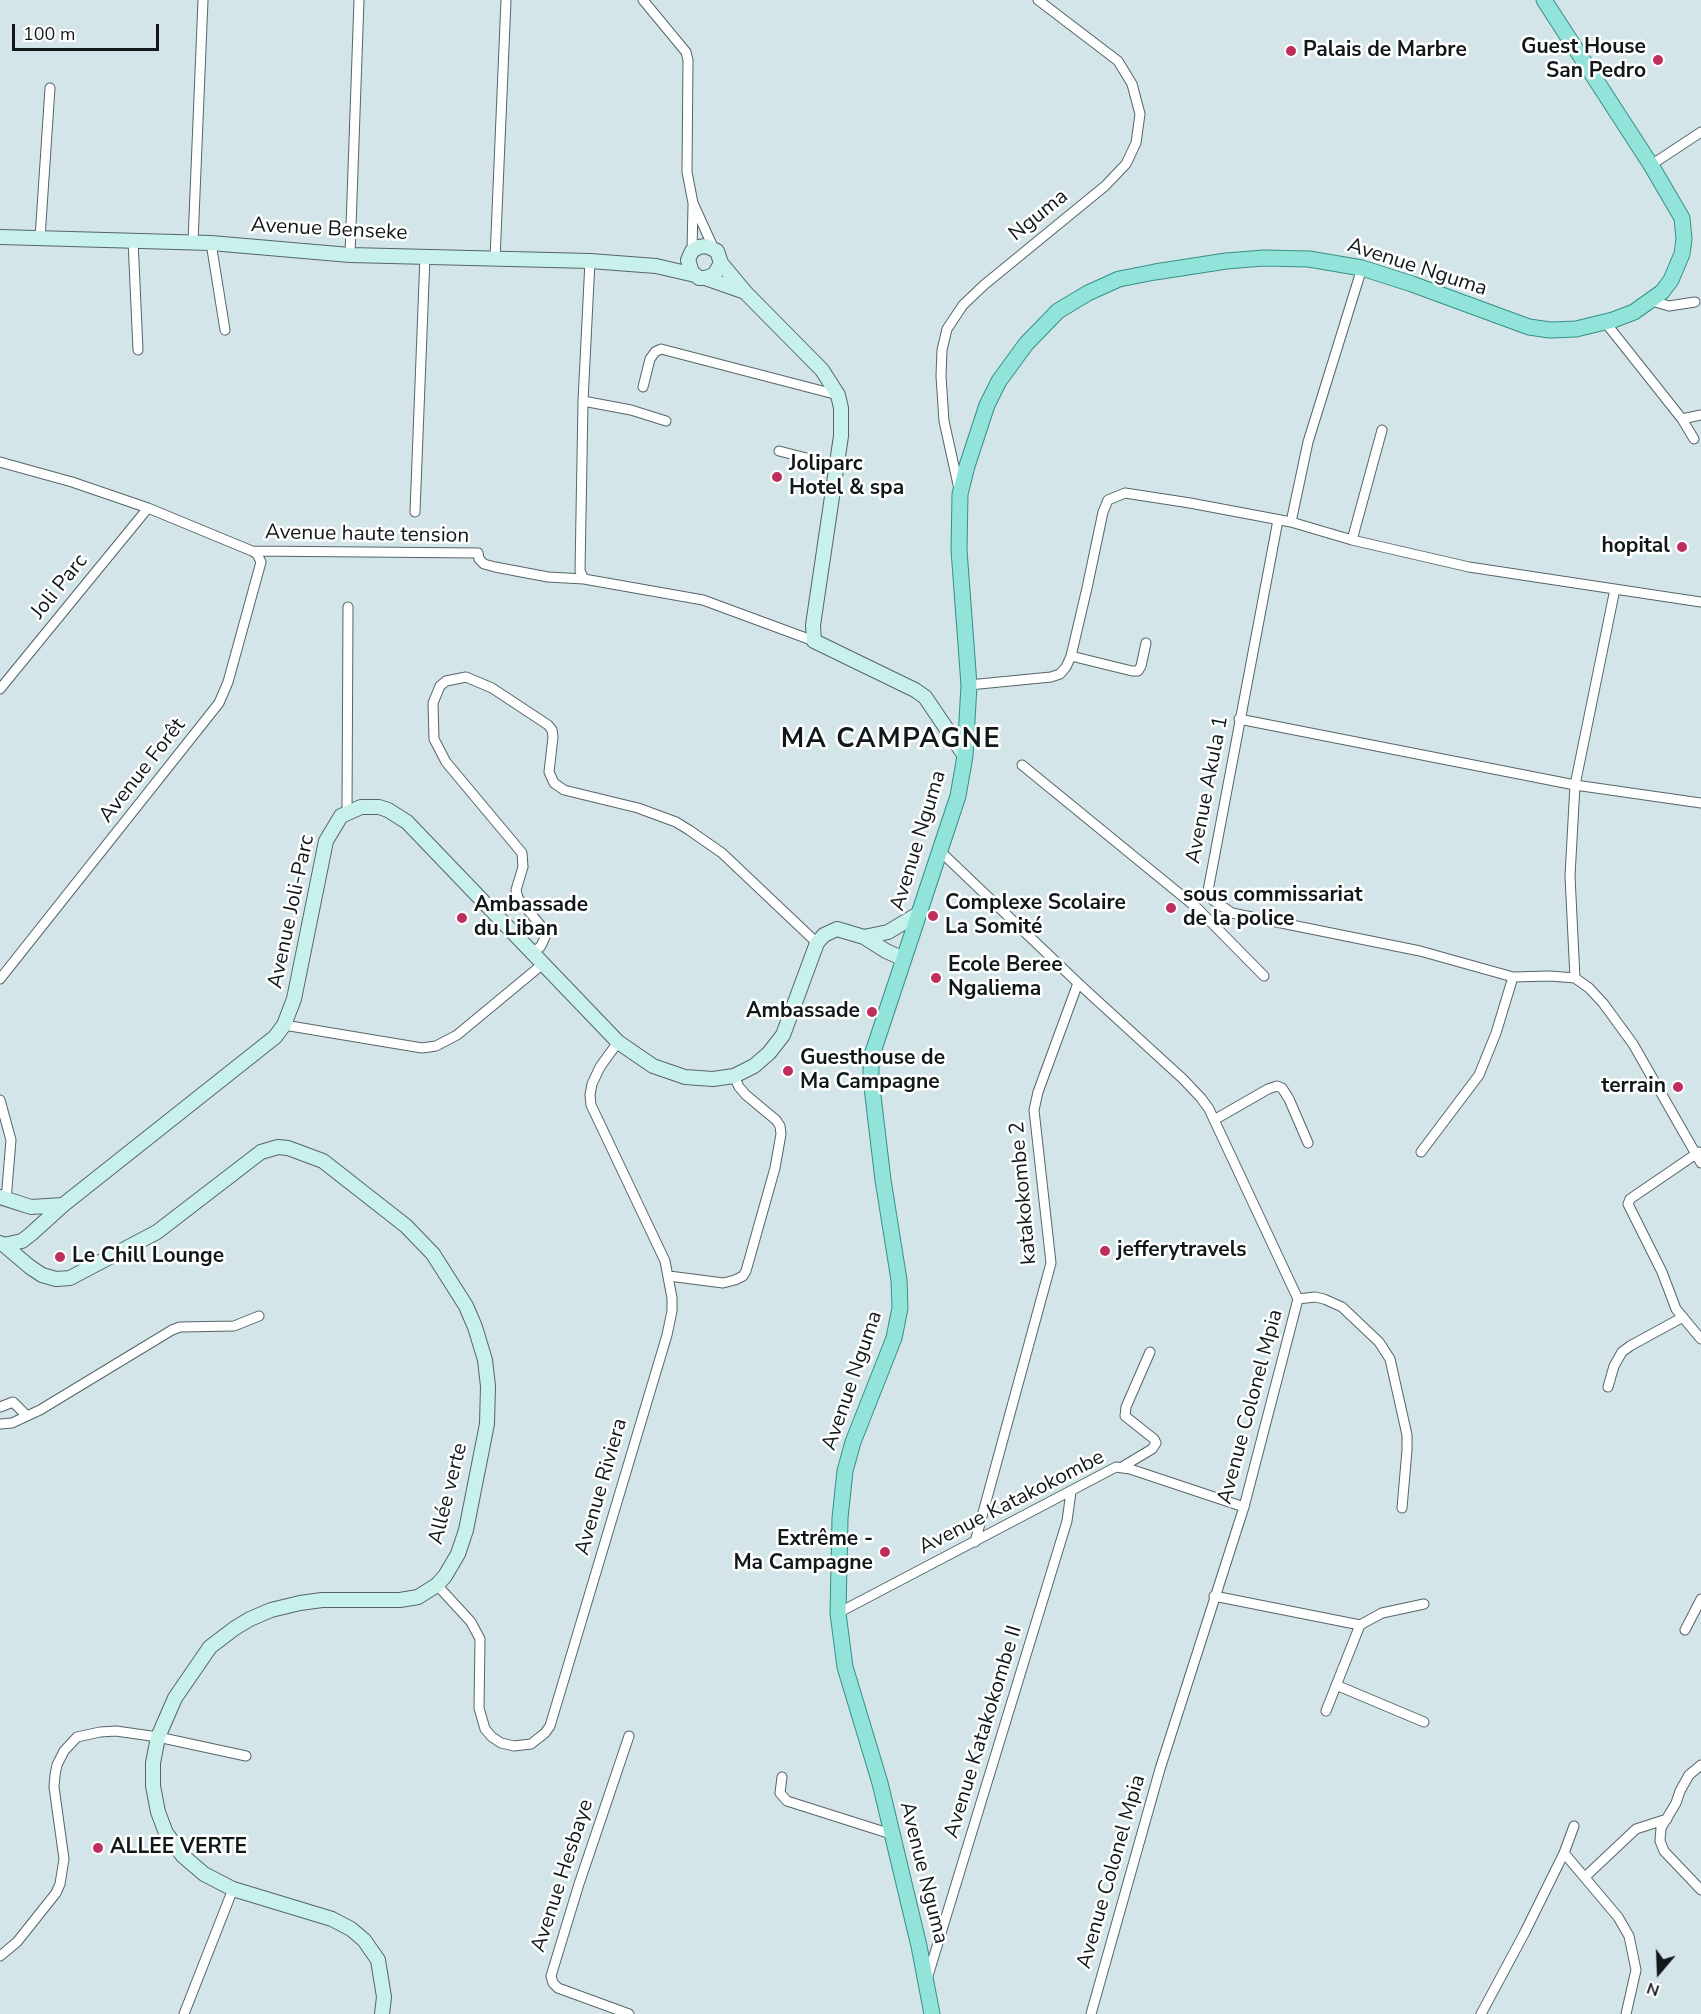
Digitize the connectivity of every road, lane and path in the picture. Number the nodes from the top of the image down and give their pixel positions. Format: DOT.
graph roads {
  1 [pos="203,0"];
  2 [pos="358,0"];
  3 [pos="506,0"];
  4 [pos="644,0"];
  5 [pos="1038,0"];
  6 [pos="1545,0"];
  7 [pos="51,88"];
  8 [pos="1701,132"];
  9 [pos="1651,165"];
  10 [pos="693,203"];
  11 [pos="0,237"];
  12 [pos="40,238"];
  13 [pos="133,240"];
  14 [pos="193,242"];
  15 [pos="211,243"];
  16 [pos="714,249"];
  17 [pos="350,255"];
  18 [pos="690,255"];
  19 [pos="425,256"];
  20 [pos="495,259"];
  21 [pos="590,261"];
  22 [pos="721,262"];
  23 [pos="656,266"];
  24 [pos="1362,268"];
  25 [pos="700,277"];
  26 [pos="746,293"];
  27 [pos="1652,301"];
  28 [pos="1695,302"];
  29 [pos="1605,322"];
  30 [pos="225,330"];
  31 [pos="138,350"];
  32 [pos="643,387"];
  33 [pos="838,395"];
  34 [pos="583,401"];
  35 [pos="1701,415"];
  36 [pos="1682,419"];
  37 [pos="666,421"];
  38 [pos="1382,430"];
  39 [pos="1694,439"];
  40 [pos="779,451"];
  41 [pos="0,462"];
  42 [pos="838,466"];
  43 [pos="960,494"];
  44 [pos="148,508"];
  45 [pos="415,512"];
  46 [pos="1278,520"];
  47 [pos="1291,522"];
  48 [pos="1352,540"];
  49 [pos="252,550"];
  50 [pos="589,581"];
  51 [pos="1615,589"];
  52 [pos="1701,602"];
  53 [pos="348,608"];
  54 [pos="814,642"];
  55 [pos="1146,643"];
  56 [pos="1071,656"];
  57 [pos="969,684"];
  58 [pos="0,688"];
  59 [pos="1239,719"];
  60 [pos="965,756"];
  61 [pos="1022,765"];
  62 [pos="1575,785"];
  63 [pos="1701,803"];
  64 [pos="347,813"];
  65 [pos="940,850"];
  66 [pos="1207,896"];
  67 [pos="1197,908"];
  68 [pos="918,914"];
  69 [pos="864,937"];
  70 [pos="817,943"];
  71 [pos="534,952"];
  72 [pos="904,959"];
  73 [pos="544,963"];
  74 [pos="1264,976"];
  75 [pos="1513,977"];
  76 [pos="1575,978"];
  77 [pos="0,979"];
  78 [pos="1078,983"];
  79 [pos="284,1025"];
  80 [pos="618,1042"];
  81 [pos="734,1076"];
  82 [pos="0,1100"];
  83 [pos="1214,1120"];
  84 [pos="1308,1143"];
  85 [pos="1421,1152"];
  86 [pos="1698,1152"];
  87 [pos="1701,1163"];
  88 [pos="3,1198"];
  89 [pos="63,1205"];
  90 [pos="2,1244"];
  91 [pos="669,1276"];
  92 [pos="1298,1299"];
  93 [pos="259,1316"];
  94 [pos="1683,1317"];
  95 [pos="1701,1339"];
  96 [pos="1150,1352"];
  97 [pos="1608,1387"];
  98 [pos="0,1407"];
  99 [pos="27,1416"];
  100 [pos="0,1426"];
  101 [pos="1122,1467"];
  102 [pos="1071,1492"];
  103 [pos="1244,1507"];
  104 [pos="1402,1508"];
  105 [pos="975,1542"];
  106 [pos="437,1585"];
  107 [pos="1214,1596"];
  108 [pos="1701,1599"];
  109 [pos="1424,1604"];
  110 [pos="838,1613"];
  111 [pos="1360,1625"];
  112 [pos="1685,1630"];
  113 [pos="1336,1684"];
  114 [pos="1326,1711"];
  115 [pos="1424,1722"];
  116 [pos="629,1736"];
  117 [pos="158,1737"];
  118 [pos="246,1756"];
  119 [pos="1701,1765"];
  120 [pos="782,1777"];
  121 [pos="1667,1818"];
  122 [pos="1574,1826"];
  123 [pos="891,1834"];
  124 [pos="1564,1853"];
  125 [pos="1586,1877"];
  126 [pos="233,1889"];
  127 [pos="1701,1890"];
  128 [pos="0,1956"];
  129 [pos="926,1981"];
  130 [pos="184,2014"];
  131 [pos="382,2014"];
  132 [pos="629,2014"];
  133 [pos="932,2014"];
  134 [pos="1091,2014"];
  135 [pos="1481,2014"];
  136 [pos="1626,2014"];
  1 -- 14 [label="street"];
  2 -- 17 [label="street"];
  3 -- 20 [label="street"];
  4 -- 10 [label="street"];
  5 -- 43 [label="street, Nguma"];
  6 -- 9 [label="main road, Avenue Nguma"];
  7 -- 12 [label="street"];
  8 -- 9 [label="street"];
  9 -- 27 [label="main road, Avenue Nguma"];
  10 -- 16 [label="street"];
  10 -- 18 [label="street"];
  11 -- 12 [label="street, Avenue Benseke"];
  12 -- 13 [label="street, Avenue Benseke"];
  13 -- 14 [label="street, Avenue Benseke"];
  13 -- 31 [label="street"];
  14 -- 15 [label="street, Avenue Benseke"];
  15 -- 17 [label="street, Avenue Benseke"];
  15 -- 30 [label="street"];
  16 -- 18 [label="street"];
  16 -- 22 [label="street"];
  17 -- 19 [label="street, Avenue Benseke"];
  18 -- 23 [label="street"];
  18 -- 25 [label="street"];
  19 -- 20 [label="street, Avenue Benseke"];
  19 -- 45 [label="street"];
  20 -- 21 [label="street, Avenue Benseke"];
  21 -- 23 [label="street, Avenue Benseke"];
  21 -- 34 [label="street"];
  22 -- 25 [label="street"];
  22 -- 26 [label="street"];
  23 -- 25 [label="street"];
  24 -- 29 [label="main road, Avenue Nguma"];
  24 -- 43 [label="main road, Avenue Nguma"];
  24 -- 47 [label="street"];
  25 -- 26 [label="street"];
  26 -- 33 [label="street"];
  27 -- 28 [label="street"];
  27 -- 29 [label="main road, Avenue Nguma"];
  29 -- 36 [label="street"];
  32 -- 33 [label="street"];
  33 -- 42 [label="street"];
  34 -- 37 [label="street"];
  34 -- 50 [label="street"];
  35 -- 36 [label="street"];
  36 -- 39 [label="street"];
  38 -- 48 [label="street"];
  40 -- 42 [label="street"];
  41 -- 44 [label="street"];
  42 -- 54 [label="street"];
  43 -- 57 [label="main road, Avenue Nguma"];
  44 -- 49 [label="street"];
  44 -- 58 [label="street, Joli Parc"];
  46 -- 47 [label="street"];
  46 -- 56 [label="street"];
  46 -- 59 [label="street, Avenue Akula 1"];
  47 -- 48 [label="street"];
  48 -- 51 [label="street"];
  49 -- 50 [label="street, Avenue haute tension"];
  49 -- 77 [label="street, Avenue Forêt"];
  50 -- 54 [label="street, Avenue haute tension"];
  51 -- 52 [label="street"];
  51 -- 62 [label="street"];
  53 -- 64 [label="street"];
  54 -- 60 [label="street"];
  55 -- 56 [label="street"];
  56 -- 57 [label="street"];
  57 -- 60 [label="main road, Avenue Nguma"];
  59 -- 62 [label="street"];
  59 -- 66 [label="street, Avenue Akula 1"];
  60 -- 65 [label="main road, Avenue Nguma"];
  61 -- 67 [label="street"];
  62 -- 63 [label="street"];
  62 -- 76 [label="street"];
  64 -- 71 [label="street"];
  64 -- 79 [label="street, Avenue Joli-Parc"];
  65 -- 68 [label="main road, Avenue Nguma"];
  65 -- 78 [label="street, Avenue Colonel Mpia"];
  66 -- 67 [label="street"];
  66 -- 75 [label="street, Avenue Akula 1"];
  67 -- 74 [label="street"];
  68 -- 69 [label="street"];
  68 -- 72 [label="main road, Avenue Nguma"];
  69 -- 70 [label="street"];
  69 -- 72 [label="street"];
  70 -- 71 [label="street"];
  70 -- 81 [label="street"];
  71 -- 73 [label="street"];
  72 -- 110 [label="main road, Avenue Nguma"];
  73 -- 79 [label="street"];
  73 -- 80 [label="street"];
  75 -- 76 [label="street, Avenue Akula 1"];
  75 -- 85 [label="street"];
  76 -- 86 [label="street"];
  78 -- 83 [label="street, Avenue Colonel Mpia"];
  78 -- 105 [label="street, katakokombe 2"];
  79 -- 89 [label="street, Avenue Joli-Parc"];
  80 -- 81 [label="street"];
  80 -- 91 [label="street, Avenue Riviera"];
  81 -- 91 [label="street"];
  82 -- 88 [label="street"];
  83 -- 84 [label="street"];
  83 -- 92 [label="street, Avenue Colonel Mpia"];
  86 -- 87 [label="street"];
  86 -- 94 [label="street"];
  88 -- 89 [label="street"];
  89 -- 90 [label="street, Avenue Joli-Parc"];
  90 -- 106 [label="street, Allée verte"];
  91 -- 106 [label="street, Avenue Riviera"];
  92 -- 103 [label="street, Avenue Colonel Mpia"];
  92 -- 104 [label="street"];
  93 -- 99 [label="street"];
  94 -- 95 [label="street"];
  94 -- 97 [label="street"];
  96 -- 101 [label="street"];
  98 -- 99 [label="street"];
  99 -- 100 [label="street"];
  101 -- 102 [label="street, Avenue Katakokombe"];
  101 -- 103 [label="street, Avenue Katakokombe"];
  102 -- 105 [label="street, Avenue Katakokombe"];
  102 -- 129 [label="street, Avenue Katakokombe II"];
  103 -- 107 [label="street, Avenue Colonel Mpia"];
  105 -- 110 [label="street, Avenue Katakokombe"];
  106 -- 117 [label="street, Allée verte"];
  107 -- 111 [label="street"];
  107 -- 134 [label="street, Avenue Colonel Mpia"];
  108 -- 112 [label="street"];
  109 -- 111 [label="street"];
  110 -- 123 [label="main road, Avenue Nguma"];
  111 -- 113 [label="street"];
  113 -- 114 [label="street"];
  113 -- 115 [label="street"];
  116 -- 132 [label="street, Avenue Hesbaye"];
  117 -- 118 [label="street"];
  117 -- 126 [label="street, Allée verte"];
  117 -- 128 [label="street"];
  119 -- 121 [label="street"];
  120 -- 123 [label="street"];
  121 -- 125 [label="street"];
  121 -- 127 [label="street"];
  122 -- 124 [label="street"];
  123 -- 129 [label="main road, Avenue Nguma"];
  124 -- 125 [label="street"];
  124 -- 135 [label="street"];
  125 -- 136 [label="street"];
  126 -- 130 [label="street"];
  126 -- 131 [label="street, Allée verte"];
  129 -- 133 [label="main road, Avenue Nguma"];
}
